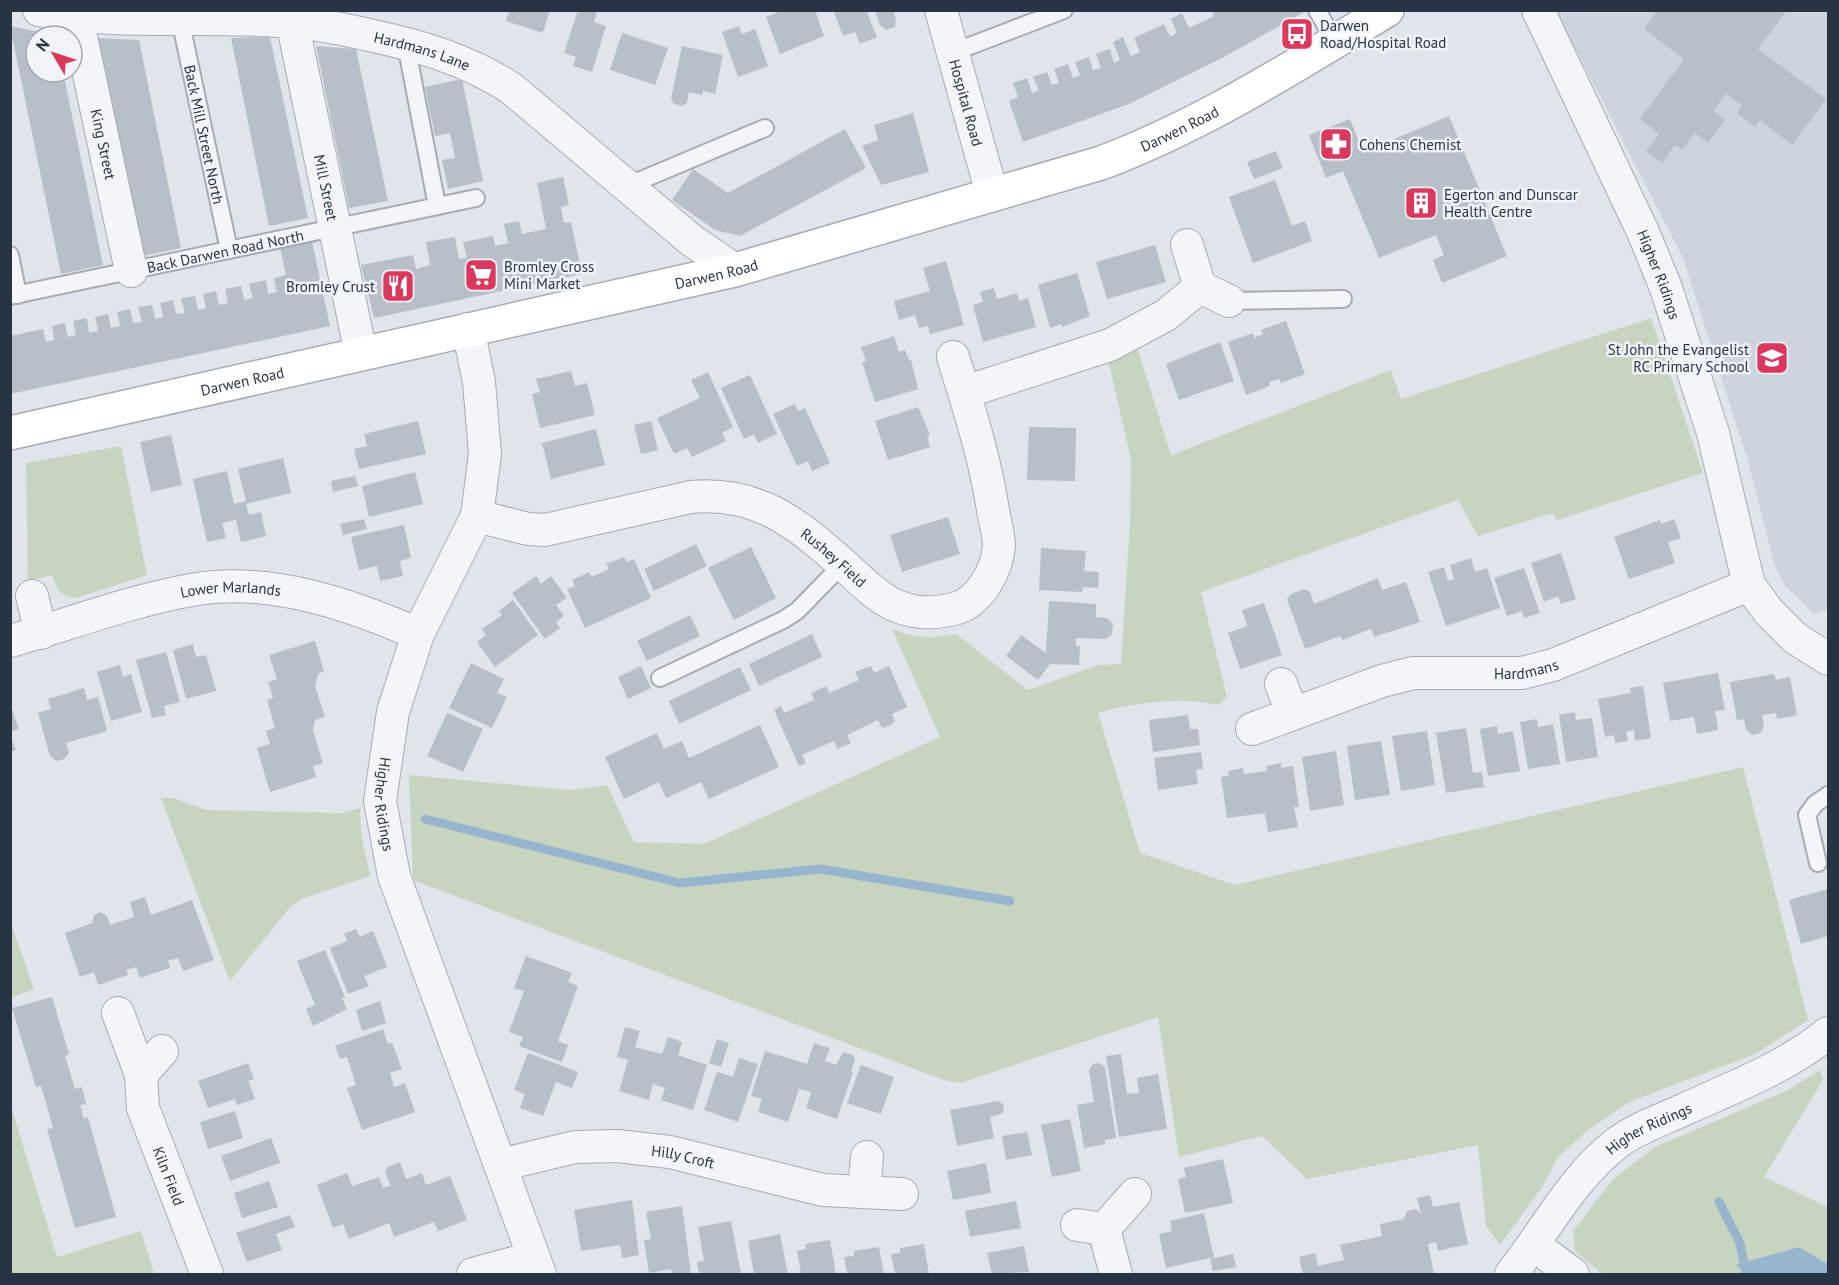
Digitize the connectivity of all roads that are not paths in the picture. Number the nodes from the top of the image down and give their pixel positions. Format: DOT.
graph roads {
  1 [pos="39,10"];
  2 [pos="941,10"];
  3 [pos="1064,10"];
  4 [pos="1317,10"];
  5 [pos="1388,10"];
  6 [pos="1538,10"];
  7 [pos="77,18"];
  8 [pos="180,19"];
  9 [pos="292,21"];
  10 [pos="1335,42"];
  11 [pos="406,44"];
  12 [pos="954,52"];
  13 [pos="765,128"];
  14 [pos="627,186"];
  15 [pos="993,194"];
  16 [pos="476,198"];
  17 [pos="437,206"];
  18 [pos="335,228"];
  19 [pos="1187,245"];
  20 [pos="229,250"];
  21 [pos="10,255"];
  22 [pos="735,270"];
  23 [pos="131,271"];
  24 [pos="1200,286"];
  25 [pos="14,296"];
  26 [pos="1343,299"];
  27 [pos="1229,301"];
  28 [pos="468,329"];
  29 [pos="362,354"];
  30 [pos="953,357"];
  31 [pos="964,392"];
  32 [pos="10,433"];
  33 [pos="477,516"];
  34 [pos="843,564"];
  35 [pos="1749,585"];
  36 [pos="32,596"];
  37 [pos="41,633"];
  38 [pos="418,634"];
  39 [pos="10,641"];
  40 [pos="1828,659"];
  41 [pos="660,678"];
  42 [pos="1281,684"];
  43 [pos="1293,714"];
  44 [pos="1252,729"];
  45 [pos="1828,795"];
  46 [pos="1818,863"];
  47 [pos="118,1013"];
  48 [pos="1828,1033"];
  49 [pos="162,1051"];
  50 [pos="141,1075"];
  51 [pos="867,1157"];
  52 [pos="500,1165"];
  53 [pos="864,1192"];
  54 [pos="902,1194"];
  55 [pos="1135,1194"];
  56 [pos="1534,1245"];
  57 [pos="536,1266"];
  58 [pos="207,1275"];
  59 [pos="473,1275"];
  60 [pos="1116,1275"];
  61 [pos="1511,1275"];
  62 [pos="1573,1275"];
  1 -- 7 [label="street, Hardmans Lane"];
  2 -- 12 [label="street, Hospital Road"];
  3 -- 12 [label="lane"];
  4 -- 10 [label="lane"];
  5 -- 10 [label="main road, Darwen Road"];
  6 -- 35 [label="street, Higher Ridings"];
  7 -- 8 [label="street, Hardmans Lane"];
  7 -- 23 [label="street, King Street"];
  8 -- 9 [label="street, Hardmans Lane"];
  8 -- 20 [label="lane, Back Mill Street North"];
  9 -- 11 [label="street, Hardmans Lane"];
  9 -- 18 [label="street, Mill Street"];
  10 -- 15 [label="main road, Darwen Road"];
  11 -- 14 [label="street, Hardmans Lane"];
  11 -- 17 [label="lane"];
  12 -- 15 [label="street, Hospital Road"];
  13 -- 14 [label="lane"];
  14 -- 22 [label="street, Hardmans Lane"];
  15 -- 22 [label="main road, Darwen Road"];
  16 -- 17 [label="lane, Back Darwen Road North"];
  17 -- 18 [label="lane, Back Darwen Road North"];
  18 -- 20 [label="lane, Back Darwen Road North"];
  18 -- 29 [label="street, Mill Street"];
  19 -- 24 [label="street"];
  20 -- 23 [label="lane, Back Darwen Road North"];
  21 -- 25 [label="lane"];
  22 -- 28 [label="main road, Darwen Road"];
  23 -- 25 [label="lane, Back Darwen Road North"];
  24 -- 27 [label="street"];
  24 -- 31 [label="street"];
  26 -- 27 [label="lane"];
  28 -- 29 [label="main road, Darwen Road"];
  28 -- 33 [label="street, Higher Ridings"];
  29 -- 32 [label="main road, Darwen Road"];
  30 -- 31 [label="street, Rushey Field"];
  31 -- 34 [label="street, Rushey Field"];
  33 -- 34 [label="street, Rushey Field"];
  33 -- 38 [label="street, Higher Ridings"];
  34 -- 41 [label="lane"];
  35 -- 40 [label="street, Higher Ridings"];
  35 -- 43 [label="street, Hardmans"];
  36 -- 37 [label="street"];
  37 -- 38 [label="street, Lower Marlands"];
  37 -- 39 [label="street, Lower Marlands"];
  38 -- 52 [label="street, Higher Ridings"];
  42 -- 43 [label="street"];
  43 -- 44 [label="street, Hardmans"];
  45 -- 46 [label="lane"];
  47 -- 50 [label="street, Kiln Field"];
  48 -- 56 [label="street, Higher Ridings"];
  49 -- 50 [label="street"];
  50 -- 58 [label="street, Kiln Field"];
  51 -- 53 [label="street"];
  52 -- 53 [label="street, Hilly Croft"];
  52 -- 57 [label="street, Higher Ridings"];
  53 -- 54 [label="street, Hilly Croft"];
  55 -- 60 [label="street"];
  56 -- 61 [label="street, Higher Ridings"];
  56 -- 62 [label="street"];
  57 -- 59 [label="street"];
}
